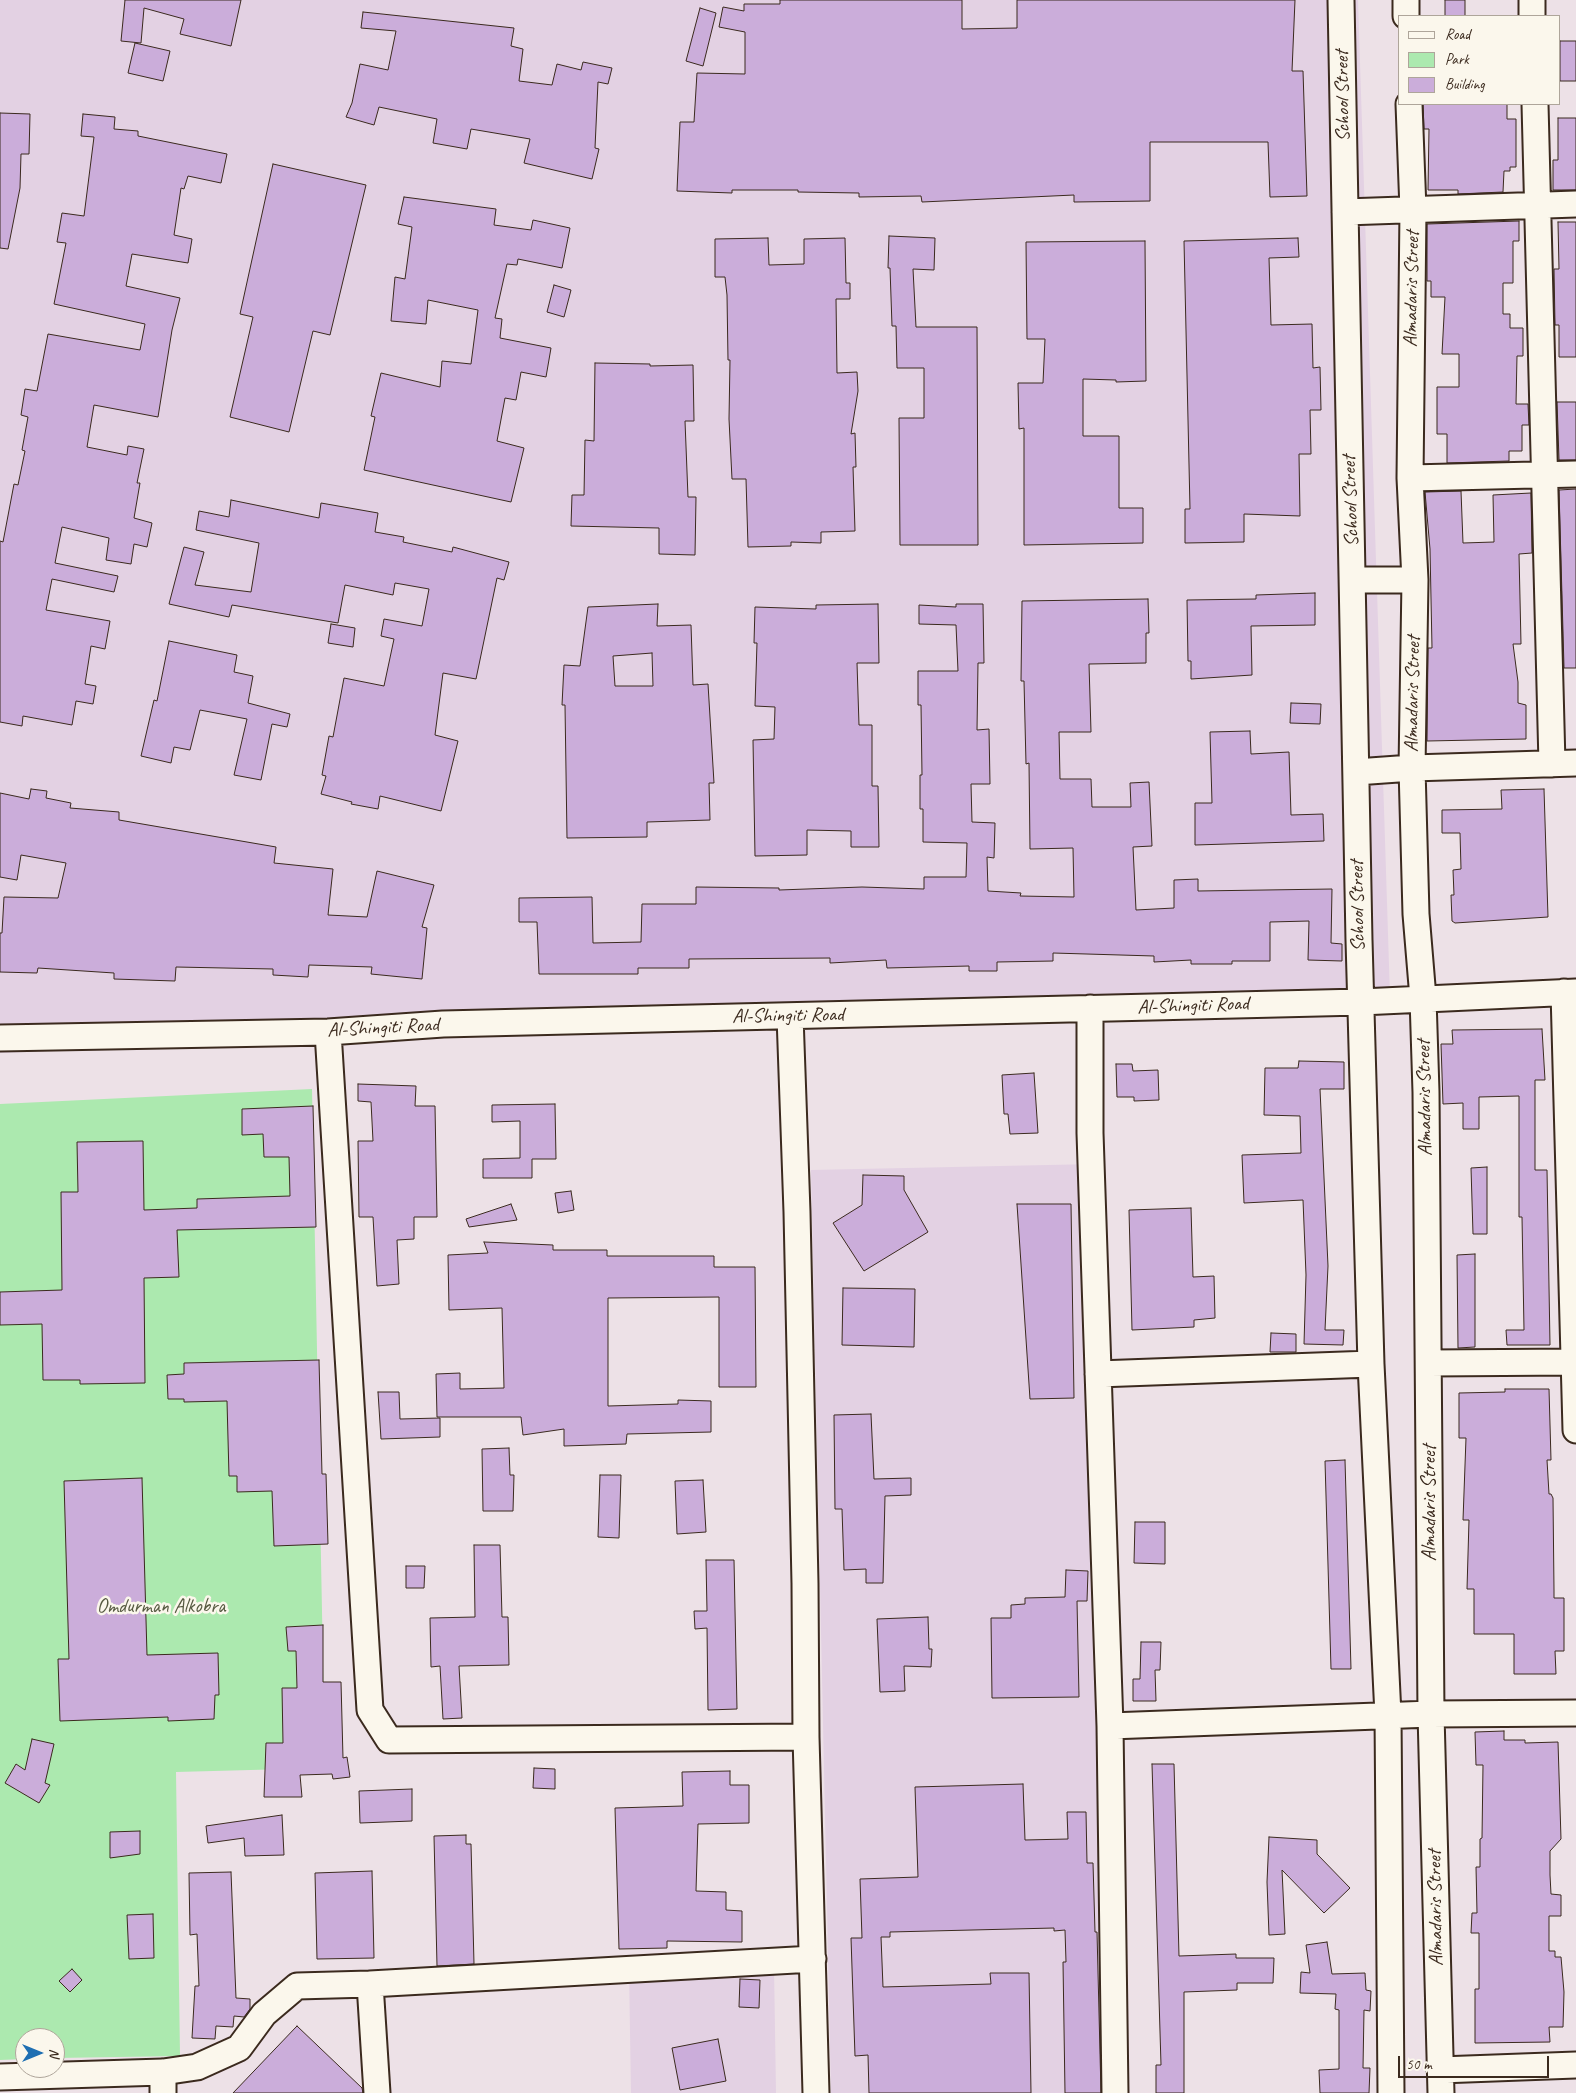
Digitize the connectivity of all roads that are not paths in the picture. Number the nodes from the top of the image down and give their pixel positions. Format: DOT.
graph roads {
  1 [pos="1341,0"];
  2 [pos="1406,0"];
  3 [pos="1532,0"];
  4 [pos="1406,15"];
  5 [pos="1532,15"];
  6 [pos="1409,105"];
  7 [pos="1534,105"];
  8 [pos="1576,204"];
  9 [pos="1537,206"];
  10 [pos="1413,210"];
  11 [pos="1345,212"];
  12 [pos="1544,474"];
  13 [pos="1576,474"];
  14 [pos="1410,478"];
  15 [pos="1353,580"];
  16 [pos="1415,580"];
  17 [pos="1576,763"];
  18 [pos="1552,764"];
  19 [pos="1412,768"];
  20 [pos="1356,772"];
  21 [pos="1570,992"];
  22 [pos="1423,998"];
  23 [pos="1361,1002"];
  24 [pos="1090,1008"];
  25 [pos="790,1016"];
  26 [pos="328,1032"];
  27 [pos="0,1038"];
  28 [pos="1575,1362"];
  29 [pos="1429,1363"];
  30 [pos="1371,1364"];
  31 [pos="1098,1374"];
  32 [pos="1576,1430"];
  33 [pos="1576,1712"];
  34 [pos="1431,1714"];
  35 [pos="1388,1715"];
  36 [pos="1110,1726"];
  37 [pos="806,1737"];
  38 [pos="813,1959"];
  39 [pos="370,1984"];
  40 [pos="1576,2065"];
  41 [pos="0,2077"];
  42 [pos="1440,2081"];
  43 [pos="163,2082"];
  44 [pos="377,2093"];
  45 [pos="816,2093"];
  46 [pos="1115,2093"];
  47 [pos="1391,2093"];
  1 -- 11 [label="street, School Street"];
  2 -- 4 [label="street"];
  3 -- 5 [label="street"];
  6 -- 10 [label="street, Almadaris Street"];
  7 -- 9 [label="street"];
  8 -- 9 [label="street"];
  9 -- 10 [label="street"];
  9 -- 12 [label="street"];
  10 -- 11 [label="street"];
  10 -- 14 [label="street, Almadaris Street"];
  11 -- 15 [label="street, School Street"];
  12 -- 13 [label="street"];
  12 -- 14 [label="street"];
  12 -- 18 [label="street"];
  14 -- 16 [label="street, Almadaris Street"];
  15 -- 16 [label="street"];
  15 -- 20 [label="street, School Street"];
  16 -- 19 [label="street, Almadaris Street"];
  17 -- 18 [label="street"];
  18 -- 19 [label="street"];
  19 -- 20 [label="street"];
  19 -- 22 [label="street, Almadaris Street"];
  20 -- 23 [label="street, School Street"];
  21 -- 22 [label="street, Al-Shingiti Road"];
  21 -- 28 [label="street"];
  22 -- 23 [label="street, Al-Shingiti Road"];
  22 -- 29 [label="street, Almadaris Street"];
  23 -- 24 [label="street, Al-Shingiti Road"];
  23 -- 30 [label="street"];
  24 -- 25 [label="street, Al-Shingiti Road"];
  24 -- 31 [label="street"];
  25 -- 26 [label="street, Al-Shingiti Road"];
  25 -- 37 [label="street"];
  26 -- 27 [label="street, Al-Shingiti Road"];
  26 -- 37 [label="street"];
  28 -- 29 [label="street"];
  28 -- 32 [label="street"];
  29 -- 34 [label="street, Almadaris Street"];
  30 -- 31 [label="street"];
  30 -- 35 [label="street"];
  31 -- 36 [label="street"];
  33 -- 34 [label="street"];
  34 -- 35 [label="street"];
  34 -- 42 [label="street, Almadaris Street"];
  35 -- 36 [label="street"];
  35 -- 47 [label="street"];
  36 -- 46 [label="street"];
  37 -- 38 [label="street"];
  38 -- 39 [label="street"];
  38 -- 45 [label="street"];
  39 -- 43 [label="street"];
  39 -- 44 [label="street"];
  40 -- 42 [label="street"];
  41 -- 43 [label="street"];
}
